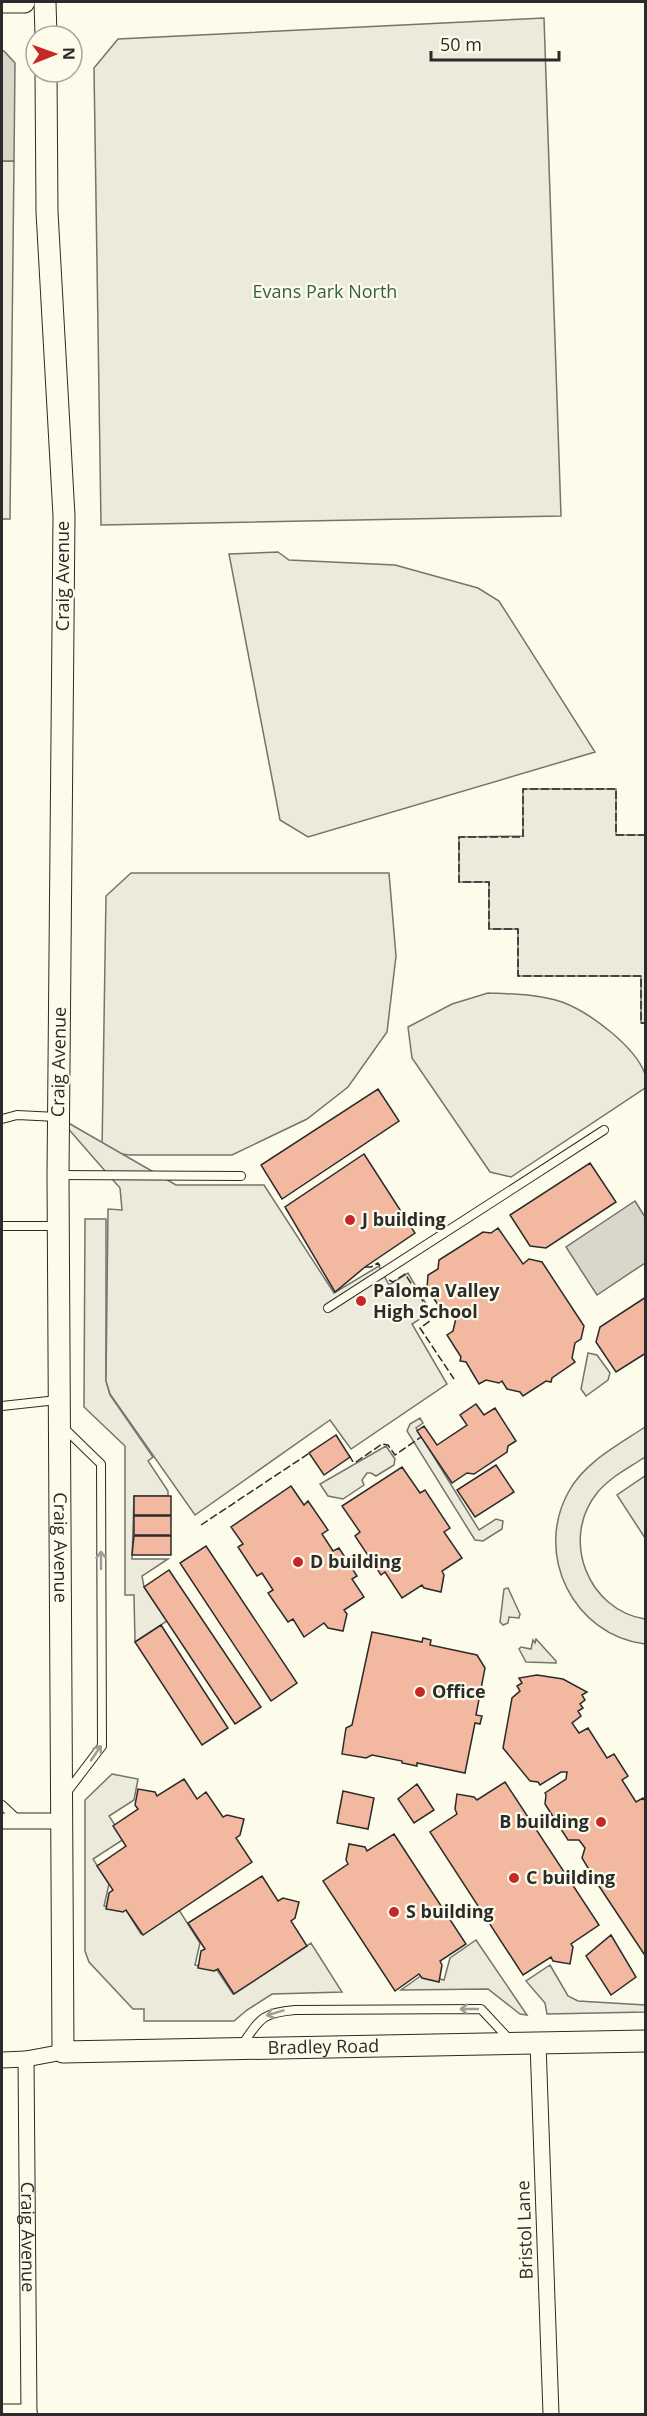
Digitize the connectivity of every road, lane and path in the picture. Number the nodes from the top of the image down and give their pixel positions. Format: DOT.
graph roads {
  1 [pos="2,2"];
  2 [pos="24,2"];
  3 [pos="45,2"];
  4 [pos="46,24"];
  5 [pos="46,84"];
  6 [pos="58,1117"];
  7 [pos="2,1119"];
  8 [pos="604,1130"];
  9 [pos="58,1175"];
  10 [pos="241,1176"];
  11 [pos="2,1226"];
  12 [pos="58,1226"];
  13 [pos="328,1308"];
  14 [pos="59,1399"];
  15 [pos="2,1406"];
  16 [pos="59,1423"];
  17 [pos="2,1805"];
  18 [pos="61,1810"];
  19 [pos="2,1821"];
  20 [pos="19,1821"];
  21 [pos="645,2041"];
  22 [pos="538,2043"];
  23 [pos="513,2044"];
  24 [pos="240,2049"];
  25 [pos="63,2052"];
  26 [pos="26,2059"];
  27 [pos="2,2060"];
  28 [pos="2,2412"];
  29 [pos="29,2413"];
  30 [pos="551,2415"];
  1 -- 2 [label="street"];
  3 -- 4 [label="street"];
  5 -- 6 [label="street, Craig Avenue"];
  6 -- 7 [label="lane"];
  6 -- 9 [label="street, Craig Avenue"];
  8 -- 13 [label="lane"];
  9 -- 10 [label="lane"];
  9 -- 12 [label="street, Craig Avenue"];
  11 -- 12 [label="lane"];
  12 -- 14 [label="street, Craig Avenue"];
  14 -- 15 [label="lane"];
  14 -- 16 [label="street, Craig Avenue"];
  16 -- 18 [label="street, Craig Avenue"];
  18 -- 16 [label="lane, one-way"];
  17 -- 20 [label="lane"];
  18 -- 20 [label="street"];
  18 -- 25 [label="street, Craig Avenue"];
  19 -- 20 [label="street"];
  21 -- 22 [label="street, Bradley Road"];
  22 -- 23 [label="street, Bradley Road"];
  22 -- 30 [label="street, Bristol Lane"];
  23 -- 24 [label="street, Bradley Road"];
  23 -- 24 [label="lane, one-way"];
  24 -- 25 [label="street, Bradley Road"];
  25 -- 26 [label="street, Bradley Road"];
  26 -- 27 [label="street, Bradley Road"];
  26 -- 29 [label="street, Craig Avenue"];
  28 -- 29 [label="street"];
}
